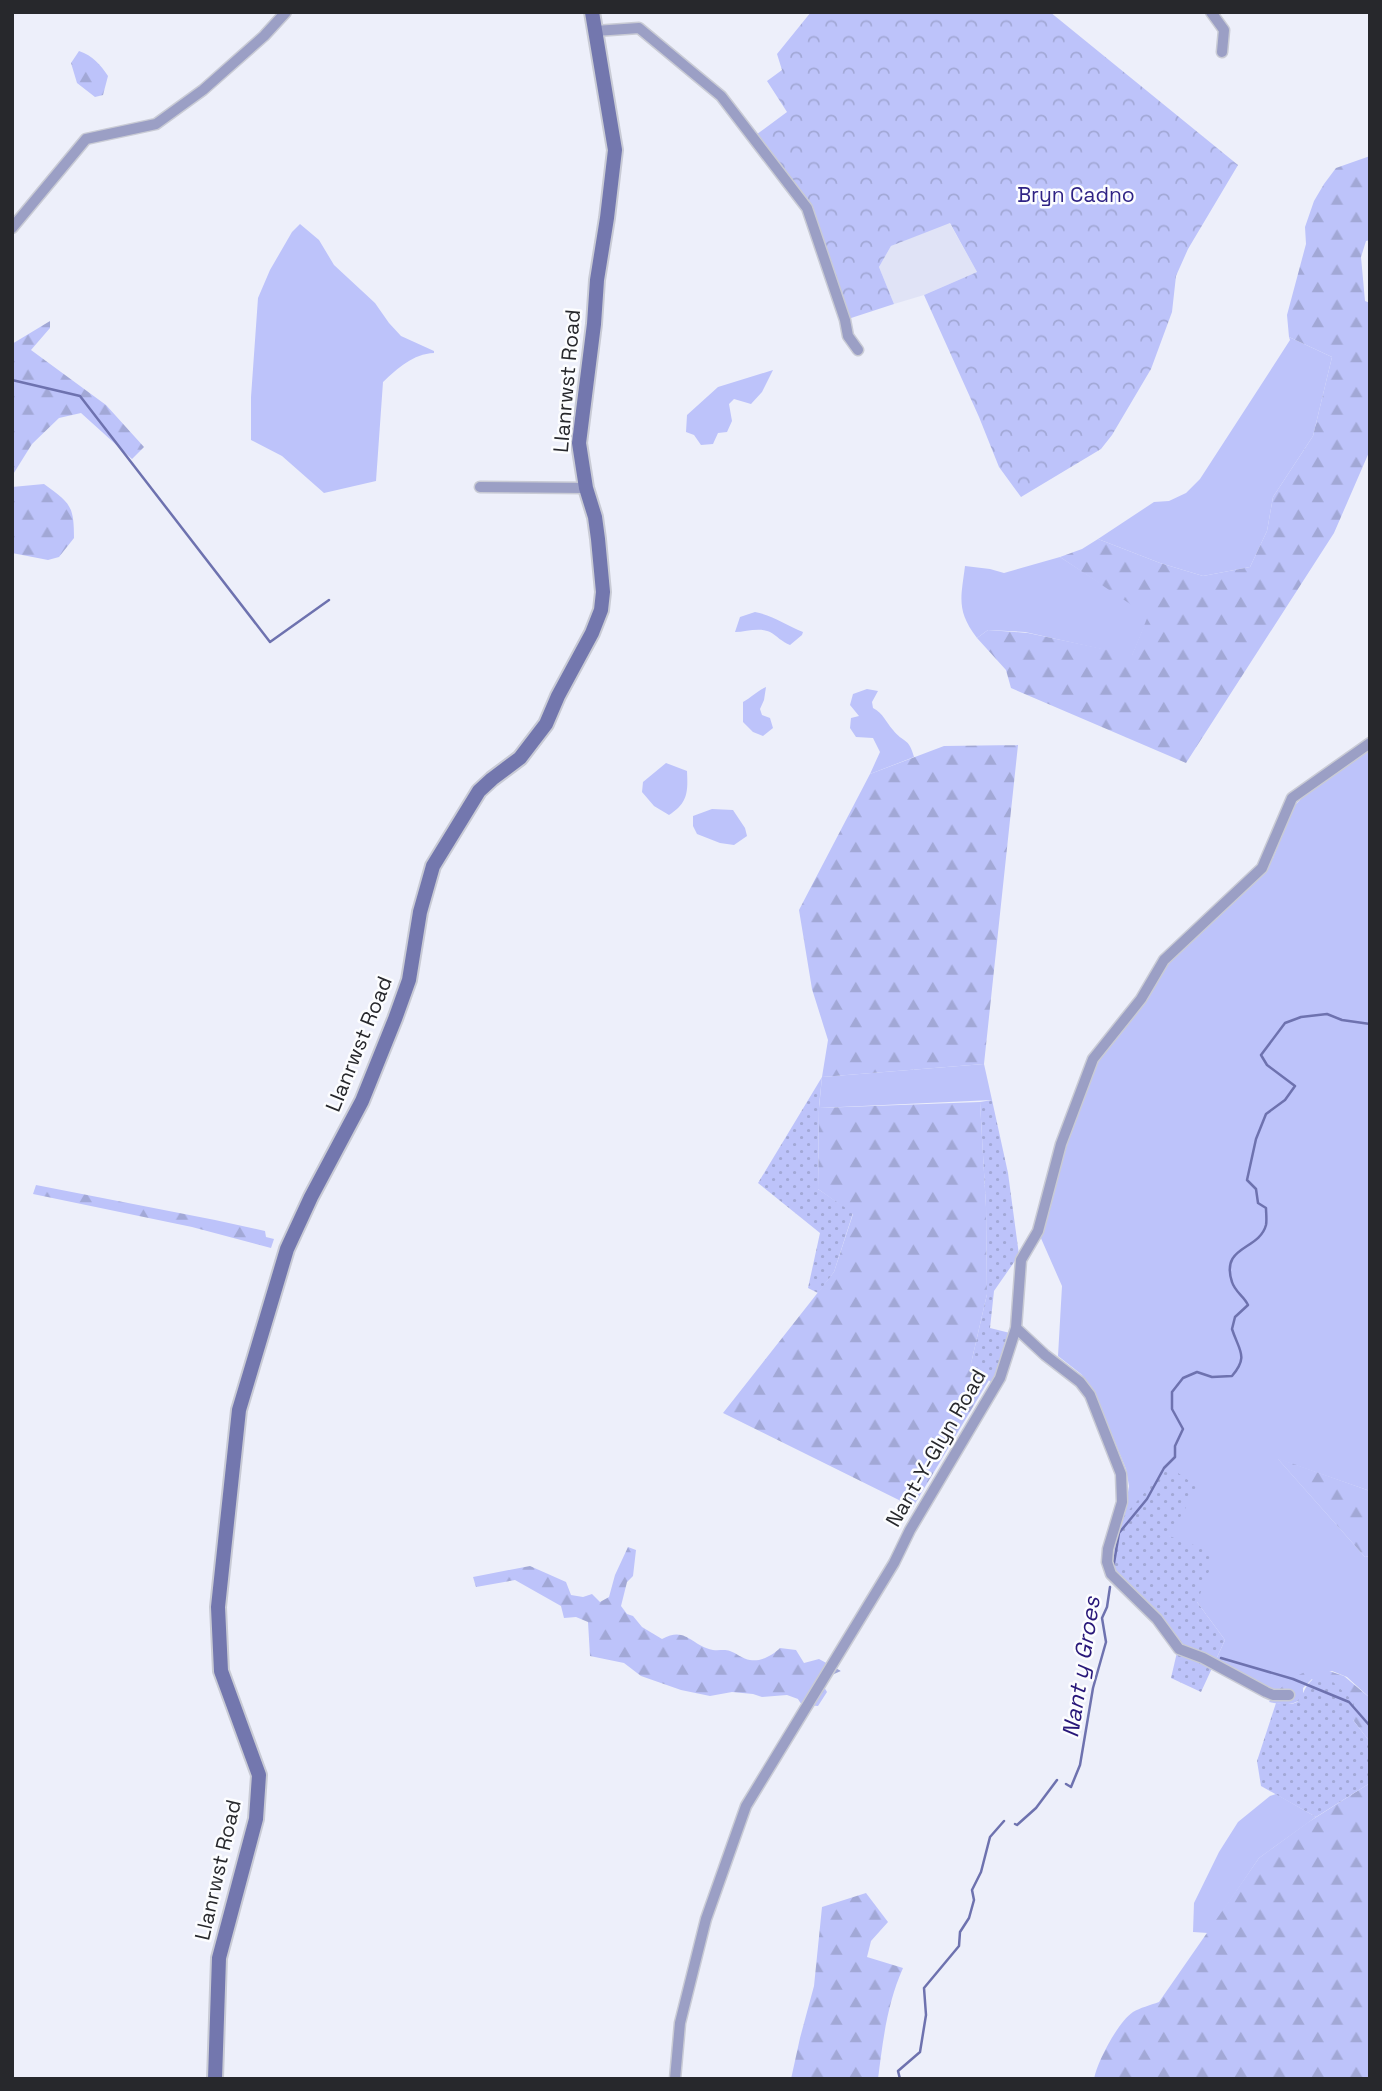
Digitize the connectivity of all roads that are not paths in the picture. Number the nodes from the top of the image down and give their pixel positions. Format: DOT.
graph roads {
  1 [pos="286,12"];
  2 [pos="592,12"];
  3 [pos="1211,12"];
  4 [pos="595,31"];
  5 [pos="1222,52"];
  6 [pos="12,228"];
  7 [pos="858,350"];
  8 [pos="480,487"];
  9 [pos="586,488"];
  10 [pos="1370,743"];
  11 [pos="1016,1328"];
  12 [pos="1289,1695"];
  13 [pos="215,2079"];
  14 [pos="675,2079"];
  1 -- 6 [label="street"];
  2 -- 4 [label="main road, Llanrwst Road"];
  3 -- 5 [label="street"];
  4 -- 7 [label="street"];
  4 -- 9 [label="main road, Llanrwst Road"];
  8 -- 9 [label="street"];
  9 -- 13 [label="main road, Llanrwst Road"];
  10 -- 11 [label="street, Nant-Y-Glyn Road"];
  11 -- 12 [label="street"];
  11 -- 14 [label="street, Nant-Y-Glyn Road"];
}
